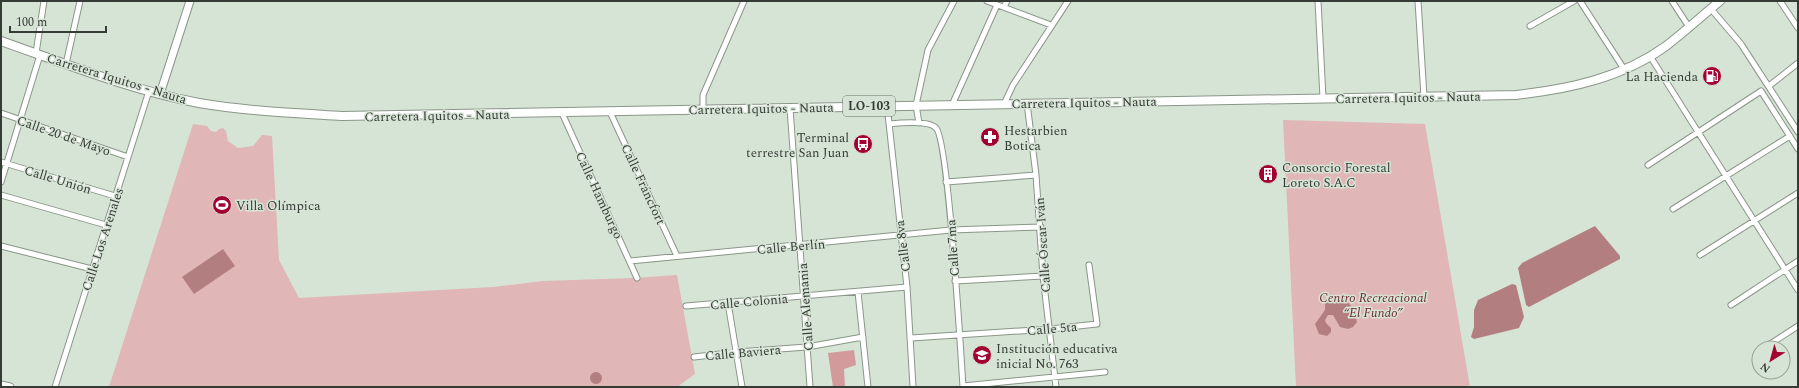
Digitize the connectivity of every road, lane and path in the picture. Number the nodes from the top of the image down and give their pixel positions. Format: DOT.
graph roads {
  1 [pos="44,1"];
  2 [pos="80,1"];
  3 [pos="190,1"];
  4 [pos="744,1"];
  5 [pos="954,1"];
  6 [pos="987,1"];
  7 [pos="1007,1"];
  8 [pos="1068,1"];
  9 [pos="1318,1"];
  10 [pos="1418,1"];
  11 [pos="1574,1"];
  12 [pos="1580,1"];
  13 [pos="1672,1"];
  14 [pos="1720,1"];
  15 [pos="1780,1"];
  16 [pos="997,5"];
  17 [pos="1004,7"];
  18 [pos="1711,9"];
  19 [pos="1051,25"];
  20 [pos="1530,26"];
  21 [pos="1689,27"];
  22 [pos="1798,28"];
  23 [pos="1,41"];
  24 [pos="38,54"];
  25 [pos="1650,56"];
  26 [pos="1798,63"];
  27 [pos="66,64"];
  28 [pos="1624,69"];
  29 [pos="1769,86"];
  30 [pos="149,91"];
  31 [pos="160,94"];
  32 [pos="1424,97"];
  33 [pos="1323,98"];
  34 [pos="1028,103"];
  35 [pos="1004,104"];
  36 [pos="887,105"];
  37 [pos="916,105"];
  38 [pos="952,105"];
  39 [pos="790,108"];
  40 [pos="703,110"];
  41 [pos="610,112"];
  42 [pos="1,113"];
  43 [pos="562,113"];
  44 [pos="19,120"];
  45 [pos="919,123"];
  46 [pos="889,124"];
  47 [pos="1698,132"];
  48 [pos="1798,132"];
  49 [pos="1790,136"];
  50 [pos="1798,149"];
  51 [pos="128,157"];
  52 [pos="4,163"];
  53 [pos="1648,165"];
  54 [pos="1036,175"];
  55 [pos="1726,176"];
  56 [pos="1,182"];
  57 [pos="946,182"];
  58 [pos="1798,193"];
  59 [pos="1,195"];
  60 [pos="115,196"];
  61 [pos="1673,209"];
  62 [pos="1754,221"];
  63 [pos="106,224"];
  64 [pos="1041,227"];
  65 [pos="951,230"];
  66 [pos="901,235"];
  67 [pos="800,245"];
  68 [pos="1,246"];
  69 [pos="1700,255"];
  70 [pos="677,256"];
  71 [pos="630,261"];
  72 [pos="1798,261"];
  73 [pos="1089,265"];
  74 [pos="92,269"];
  75 [pos="1785,270"];
  76 [pos="1043,276"];
  77 [pos="637,278"];
  78 [pos="954,281"];
  79 [pos="907,288"];
  80 [pos="1798,290"];
  81 [pos="858,292"];
  82 [pos="804,296"];
  83 [pos="728,302"];
  84 [pos="1731,305"];
  85 [pos="686,306"];
  86 [pos="1798,326"];
  87 [pos="1050,329"];
  88 [pos="959,335"];
  89 [pos="863,337"];
  90 [pos="911,338"];
  91 [pos="1776,340"];
  92 [pos="807,347"];
  93 [pos="737,352"];
  94 [pos="694,357"];
  95 [pos="1105,372"];
  96 [pos="1055,378"];
  97 [pos="1,385"];
  98 [pos="10,387"];
  99 [pos="55,387"];
  100 [pos="742,387"];
  101 [pos="810,387"];
  102 [pos="868,387"];
  103 [pos="914,387"];
  104 [pos="963,387"];
  105 [pos="1056,387"];
  1 -- 24 [label="street"];
  2 -- 27 [label="street"];
  3 -- 31 [label="street"];
  4 -- 40 [label="street"];
  5 -- 37 [label="street"];
  6 -- 16 [label="street"];
  7 -- 17 [label="street"];
  8 -- 19 [label="street"];
  9 -- 33 [label="street"];
  10 -- 32 [label="street"];
  11 -- 20 [label="street"];
  12 -- 28 [label="street"];
  13 -- 21 [label="street"];
  14 -- 18 [label="main road, Carretera Iquitos - Nauta / LO-103"];
  15 -- 22 [label="street"];
  16 -- 17 [label="street"];
  16 -- 38 [label="street"];
  17 -- 19 [label="street"];
  18 -- 21 [label="main road, Carretera Iquitos - Nauta / LO-103"];
  18 -- 29 [label="street"];
  19 -- 35 [label="street"];
  21 -- 25 [label="main road, Carretera Iquitos - Nauta / LO-103"];
  23 -- 24 [label="main road, Carretera Iquitos - Nauta / LO-103"];
  24 -- 27 [label="main road, Carretera Iquitos - Nauta / LO-103"];
  24 -- 44 [label="street"];
  25 -- 28 [label="main road, Carretera Iquitos - Nauta / LO-103"];
  25 -- 47 [label="street"];
  26 -- 29 [label="street"];
  27 -- 30 [label="main road, Carretera Iquitos - Nauta / LO-103"];
  28 -- 32 [label="main road, Carretera Iquitos - Nauta / LO-103"];
  29 -- 48 [label="street"];
  30 -- 31 [label="main road, Carretera Iquitos - Nauta / LO-103"];
  30 -- 51 [label="street, Calle Los Arenales"];
  31 -- 43 [label="main road, Carretera Iquitos - Nauta / LO-103"];
  32 -- 33 [label="main road, Carretera Iquitos - Nauta / LO-103"];
  33 -- 34 [label="main road, Carretera Iquitos - Nauta / LO-103"];
  34 -- 35 [label="main road, Carretera Iquitos - Nauta / LO-103"];
  34 -- 54 [label="street, Calle Óscar Iván"];
  35 -- 38 [label="main road, Carretera Iquitos - Nauta / LO-103"];
  36 -- 37 [label="main road, Carretera Iquitos - Nauta / LO-103"];
  36 -- 39 [label="main road, Carretera Iquitos - Nauta / LO-103"];
  36 -- 46 [label="street, Calle 8va"];
  37 -- 38 [label="main road, Carretera Iquitos - Nauta / LO-103"];
  37 -- 45 [label="street"];
  39 -- 40 [label="main road, Carretera Iquitos - Nauta / LO-103"];
  39 -- 67 [label="street, Calle Alemania"];
  40 -- 41 [label="main road, Carretera Iquitos - Nauta / LO-103"];
  41 -- 43 [label="main road, Carretera Iquitos - Nauta / LO-103"];
  41 -- 70 [label="street, Calle Fráncfort"];
  42 -- 44 [label="street, Calle 20 de Mayo"];
  43 -- 71 [label="street, Calle Hamburgo"];
  44 -- 51 [label="street, Calle 20 de Mayo"];
  44 -- 52 [label="street"];
  45 -- 46 [label="street, Calle 7ma"];
  45 -- 57 [label="street, Calle 7ma"];
  46 -- 66 [label="street, Calle 8va"];
  47 -- 49 [label="street"];
  47 -- 53 [label="street"];
  47 -- 55 [label="street"];
  49 -- 50 [label="street"];
  49 -- 55 [label="street"];
  51 -- 60 [label="street, Calle Los Arenales"];
  52 -- 56 [label="street"];
  52 -- 60 [label="street, Calle Unión"];
  54 -- 57 [label="street"];
  54 -- 64 [label="street, Calle Óscar Iván"];
  55 -- 61 [label="street"];
  55 -- 62 [label="street"];
  57 -- 65 [label="street, Calle 7ma"];
  58 -- 62 [label="street"];
  59 -- 63 [label="street"];
  60 -- 63 [label="street, Calle Los Arenales"];
  62 -- 69 [label="street"];
  62 -- 75 [label="street"];
  63 -- 74 [label="street, Calle Los Arenales"];
  64 -- 65 [label="street, Calle Berlín"];
  64 -- 76 [label="street, Calle Óscar Iván"];
  65 -- 66 [label="street, Calle Berlín"];
  65 -- 78 [label="street, Calle 7ma"];
  66 -- 67 [label="street, Calle Berlín"];
  66 -- 79 [label="street, Calle 8va"];
  67 -- 70 [label="street, Calle Berlín"];
  67 -- 82 [label="street, Calle Alemania"];
  68 -- 74 [label="street"];
  70 -- 71 [label="street, Calle Berlín"];
  71 -- 77 [label="street, Calle Hamburgo"];
  72 -- 75 [label="street"];
  73 -- 87 [label="street, Calle 5ta"];
  74 -- 99 [label="street, Calle Los Arenales"];
  75 -- 80 [label="street"];
  75 -- 84 [label="street"];
  76 -- 78 [label="street"];
  76 -- 87 [label="street, Calle Óscar Iván"];
  78 -- 88 [label="street, Calle 7ma"];
  79 -- 81 [label="street, Calle Colonia"];
  79 -- 90 [label="street, Calle 8va"];
  81 -- 82 [label="street, Calle Colonia"];
  81 -- 89 [label="street"];
  82 -- 83 [label="street, Calle Colonia"];
  82 -- 92 [label="street, Calle Alemania"];
  83 -- 85 [label="street, Calle Colonia"];
  83 -- 93 [label="street"];
  86 -- 91 [label="street"];
  87 -- 88 [label="street, Calle 5ta"];
  87 -- 96 [label="street, Calle Óscar Iván"];
  88 -- 90 [label="street, Calle 5ta"];
  88 -- 104 [label="street, Calle 7ma"];
  89 -- 92 [label="street, Calle Baviera"];
  89 -- 102 [label="street"];
  90 -- 103 [label="street, Calle 8va"];
  92 -- 93 [label="street, Calle Baviera"];
  92 -- 101 [label="street, Calle Alemania"];
  93 -- 94 [label="street, Calle Baviera"];
  93 -- 100 [label="street"];
  95 -- 96 [label="street"];
  96 -- 104 [label="street"];
  96 -- 105 [label="street, Calle Óscar Iván"];
  97 -- 98 [label="street"];
}
